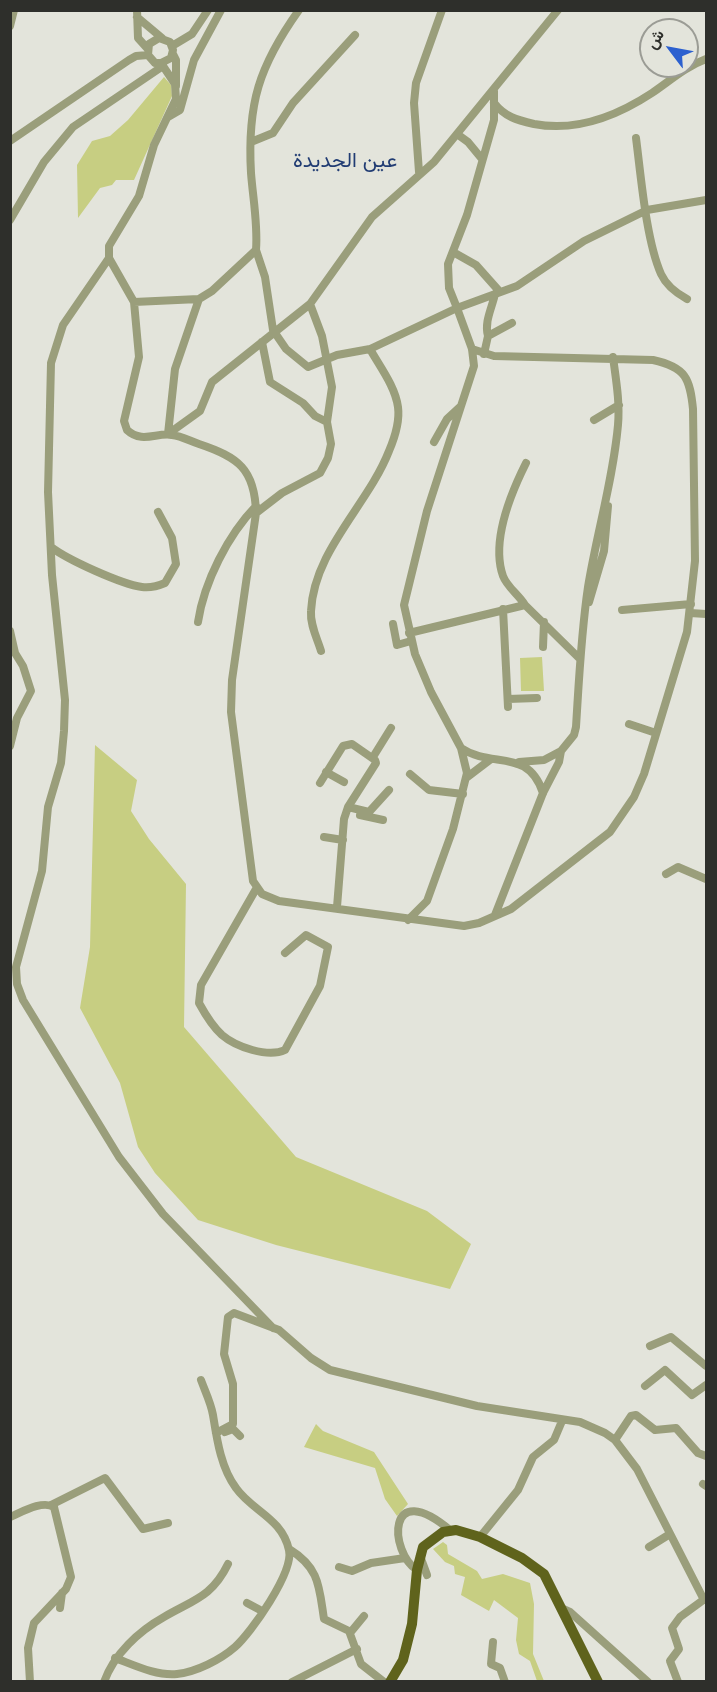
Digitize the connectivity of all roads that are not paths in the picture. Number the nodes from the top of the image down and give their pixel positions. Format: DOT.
graph roads {
  1 [pos="14,10"];
  2 [pos="208,10"];
  3 [pos="221,10"];
  4 [pos="299,10"];
  5 [pos="442,10"];
  6 [pos="558,10"];
  7 [pos="137,14"];
  8 [pos="10,26"];
  9 [pos="355,35"];
  10 [pos="163,38"];
  11 [pos="172,50"];
  12 [pos="148,51"];
  13 [pos="706,59"];
  14 [pos="162,65"];
  15 [pos="494,91"];
  16 [pos="176,92"];
  17 [pos="494,103"];
  18 [pos="168,117"];
  19 [pos="456,134"];
  20 [pos="636,138"];
  21 [pos="10,141"];
  22 [pos="251,142"];
  23 [pos="482,159"];
  24 [pos="419,172"];
  25 [pos="706,200"];
  26 [pos="647,210"];
  27 [pos="10,220"];
  28 [pos="256,250"];
  29 [pos="453,252"];
  30 [pos="109,258"];
  31 [pos="497,293"];
  32 [pos="198,299"];
  33 [pos="687,299"];
  34 [pos="134,302"];
  35 [pos="310,304"];
  36 [pos="457,308"];
  37 [pos="512,323"];
  38 [pos="275,332"];
  39 [pos="488,336"];
  40 [pos="262,342"];
  41 [pos="370,349"];
  42 [pos="472,349"];
  43 [pos="484,354"];
  44 [pos="613,357"];
  45 [pos="325,360"];
  46 [pos="619,405"];
  47 [pos="461,406"];
  48 [pos="594,420"];
  49 [pos="327,422"];
  50 [pos="168,434"];
  51 [pos="434,441"];
  52 [pos="526,463"];
  53 [pos="256,509"];
  54 [pos="158,512"];
  55 [pos="51,547"];
  56 [pos="525,605"];
  57 [pos="691,608"];
  58 [pos="503,609"];
  59 [pos="622,610"];
  60 [pos="706,614"];
  61 [pos="198,622"];
  62 [pos="544,622"];
  63 [pos="393,624"];
  64 [pos="10,632"];
  65 [pos="410,637"];
  66 [pos="543,647"];
  67 [pos="321,651"];
  68 [pos="579,658"];
  69 [pos="14,659"];
  70 [pos="537,698"];
  71 [pos="629,724"];
  72 [pos="391,728"];
  73 [pos="656,733"];
  74 [pos="10,746"];
  75 [pos="461,748"];
  76 [pos="561,751"];
  77 [pos="373,757"];
  78 [pos="491,759"];
  79 [pos="519,762"];
  80 [pos="326,772"];
  81 [pos="410,774"];
  82 [pos="466,778"];
  83 [pos="344,782"];
  84 [pos="320,783"];
  85 [pos="389,790"];
  86 [pos="543,793"];
  87 [pos="463,794"];
  88 [pos="347,810"];
  89 [pos="382,820"];
  90 [pos="324,837"];
  91 [pos="343,840"];
  92 [pos="666,874"];
  93 [pos="706,879"];
  94 [pos="256,889"];
  95 [pos="338,907"];
  96 [pos="495,915"];
  97 [pos="408,920"];
  98 [pos="285,953"];
  99 [pos="273,1328"];
  100 [pos="650,1346"];
  101 [pos="706,1366"];
  102 [pos="201,1380"];
  103 [pos="706,1385"];
  104 [pos="645,1386"];
  105 [pos="562,1421"];
  106 [pos="216,1434"];
  107 [pos="240,1436"];
  108 [pos="615,1440"];
  109 [pos="706,1456"];
  110 [pos="51,1505"];
  111 [pos="10,1517"];
  112 [pos="168,1523"];
  113 [pos="451,1531"];
  114 [pos="671,1535"];
  115 [pos="480,1537"];
  116 [pos="682,1538"];
  117 [pos="649,1547"];
  118 [pos="289,1549"];
  119 [pos="405,1558"];
  120 [pos="228,1564"];
  121 [pos="339,1568"];
  122 [pos="422,1572"];
  123 [pos="62,1593"];
  124 [pos="705,1599"];
  125 [pos="247,1603"];
  126 [pos="60,1608"];
  127 [pos="561,1608"];
  128 [pos="262,1611"];
  129 [pos="364,1616"];
  130 [pos="350,1633"];
  131 [pos="493,1642"];
  132 [pos="239,1643"];
  133 [pos="250,1648"];
  134 [pos="357,1649"];
  135 [pos="115,1658"];
  136 [pos="30,1682"];
  137 [pos="104,1682"];
  138 [pos="292,1682"];
  139 [pos="384,1682"];
  140 [pos="390,1682"];
  141 [pos="505,1682"];
  142 [pos="598,1682"];
  143 [pos="648,1682"];
  144 [pos="678,1682"];
  1 -- 8 [label="street"];
  2 -- 11 [label="street"];
  3 -- 18 [label="street"];
  4 -- 22 [label="street"];
  5 -- 24 [label="street"];
  6 -- 15 [label="street"];
  7 -- 10 [label="street"];
  7 -- 12 [label="street"];
  9 -- 22 [label="street"];
  10 -- 11 [label="street"];
  10 -- 12 [label="street"];
  11 -- 14 [label="street"];
  11 -- 16 [label="street"];
  12 -- 14 [label="street"];
  12 -- 21 [label="street"];
  13 -- 17 [label="street"];
  14 -- 16 [label="street"];
  14 -- 27 [label="street"];
  15 -- 17 [label="street"];
  15 -- 19 [label="street"];
  16 -- 18 [label="street"];
  17 -- 23 [label="street"];
  18 -- 30 [label="street"];
  19 -- 23 [label="street"];
  19 -- 24 [label="street"];
  20 -- 26 [label="street"];
  22 -- 28 [label="street"];
  23 -- 29 [label="street"];
  24 -- 35 [label="street"];
  25 -- 26 [label="street"];
  26 -- 31 [label="street"];
  26 -- 33 [label="street"];
  28 -- 32 [label="street"];
  28 -- 38 [label="street"];
  29 -- 31 [label="street"];
  29 -- 36 [label="street"];
  30 -- 34 [label="street"];
  30 -- 55 [label="street"];
  31 -- 36 [label="street"];
  31 -- 39 [label="street"];
  32 -- 34 [label="street"];
  32 -- 50 [label="street"];
  34 -- 50 [label="street"];
  35 -- 38 [label="street"];
  35 -- 45 [label="street"];
  36 -- 41 [label="street"];
  36 -- 42 [label="street"];
  37 -- 39 [label="street"];
  38 -- 40 [label="street"];
  38 -- 45 [label="street"];
  39 -- 43 [label="street"];
  40 -- 49 [label="street"];
  40 -- 50 [label="street"];
  41 -- 45 [label="street"];
  41 -- 67 [label="street"];
  42 -- 43 [label="street"];
  42 -- 47 [label="street"];
  43 -- 44 [label="street"];
  44 -- 46 [label="street"];
  44 -- 57 [label="street"];
  45 -- 49 [label="street"];
  46 -- 48 [label="street"];
  46 -- 68 [label="street"];
  47 -- 51 [label="street"];
  47 -- 65 [label="street"];
  49 -- 53 [label="street"];
  50 -- 53 [label="street"];
  52 -- 56 [label="street"];
  53 -- 61 [label="street"];
  53 -- 94 [label="street"];
  54 -- 55 [label="street"];
  55 -- 99 [label="street"];
  56 -- 58 [label="street"];
  56 -- 62 [label="street"];
  57 -- 59 [label="street"];
  57 -- 60 [label="street"];
  57 -- 73 [label="street"];
  58 -- 65 [label="street"];
  58 -- 70 [label="street"];
  62 -- 66 [label="street"];
  62 -- 68 [label="street"];
  63 -- 65 [label="street"];
  64 -- 69 [label="street"];
  65 -- 75 [label="street"];
  68 -- 76 [label="street"];
  69 -- 74 [label="street"];
  71 -- 73 [label="street"];
  72 -- 77 [label="street"];
  73 -- 96 [label="street"];
  75 -- 78 [label="street"];
  75 -- 82 [label="street"];
  76 -- 79 [label="street"];
  76 -- 86 [label="street"];
  77 -- 80 [label="street"];
  77 -- 88 [label="street"];
  78 -- 79 [label="street"];
  78 -- 82 [label="street"];
  79 -- 86 [label="street"];
  80 -- 83 [label="street"];
  80 -- 84 [label="street"];
  81 -- 87 [label="street"];
  82 -- 87 [label="street"];
  85 -- 88 [label="street"];
  86 -- 96 [label="street"];
  87 -- 97 [label="street"];
  88 -- 89 [label="street"];
  88 -- 91 [label="street"];
  90 -- 91 [label="street"];
  91 -- 95 [label="street"];
  92 -- 93 [label="street"];
  94 -- 95 [label="street"];
  94 -- 98 [label="street"];
  95 -- 97 [label="street"];
  96 -- 97 [label="street"];
  99 -- 105 [label="street"];
  99 -- 106 [label="street"];
  100 -- 101 [label="street"];
  102 -- 106 [label="street"];
  103 -- 104 [label="street"];
  105 -- 108 [label="street"];
  105 -- 115 [label="street"];
  106 -- 107 [label="street"];
  106 -- 118 [label="street"];
  108 -- 109 [label="street"];
  108 -- 114 [label="street"];
  110 -- 111 [label="street"];
  110 -- 112 [label="street"];
  110 -- 123 [label="street"];
  113 -- 115 [label="main road"];
  113 -- 119 [label="street"];
  113 -- 122 [label="main road"];
  114 -- 116 [label="street"];
  114 -- 117 [label="street"];
  114 -- 124 [label="street"];
  115 -- 127 [label="main road"];
  118 -- 128 [label="street"];
  118 -- 130 [label="street"];
  119 -- 121 [label="street"];
  119 -- 122 [label="street"];
  120 -- 135 [label="street"];
  122 -- 140 [label="main road"];
  123 -- 126 [label="street"];
  123 -- 136 [label="street"];
  124 -- 144 [label="street"];
  125 -- 128 [label="street"];
  127 -- 142 [label="main road"];
  127 -- 143 [label="street"];
  128 -- 132 [label="street"];
  129 -- 130 [label="street"];
  130 -- 134 [label="street"];
  131 -- 141 [label="street"];
  132 -- 133 [label="street"];
  132 -- 135 [label="street"];
  134 -- 138 [label="street"];
  134 -- 139 [label="street"];
  135 -- 137 [label="street"];
}
